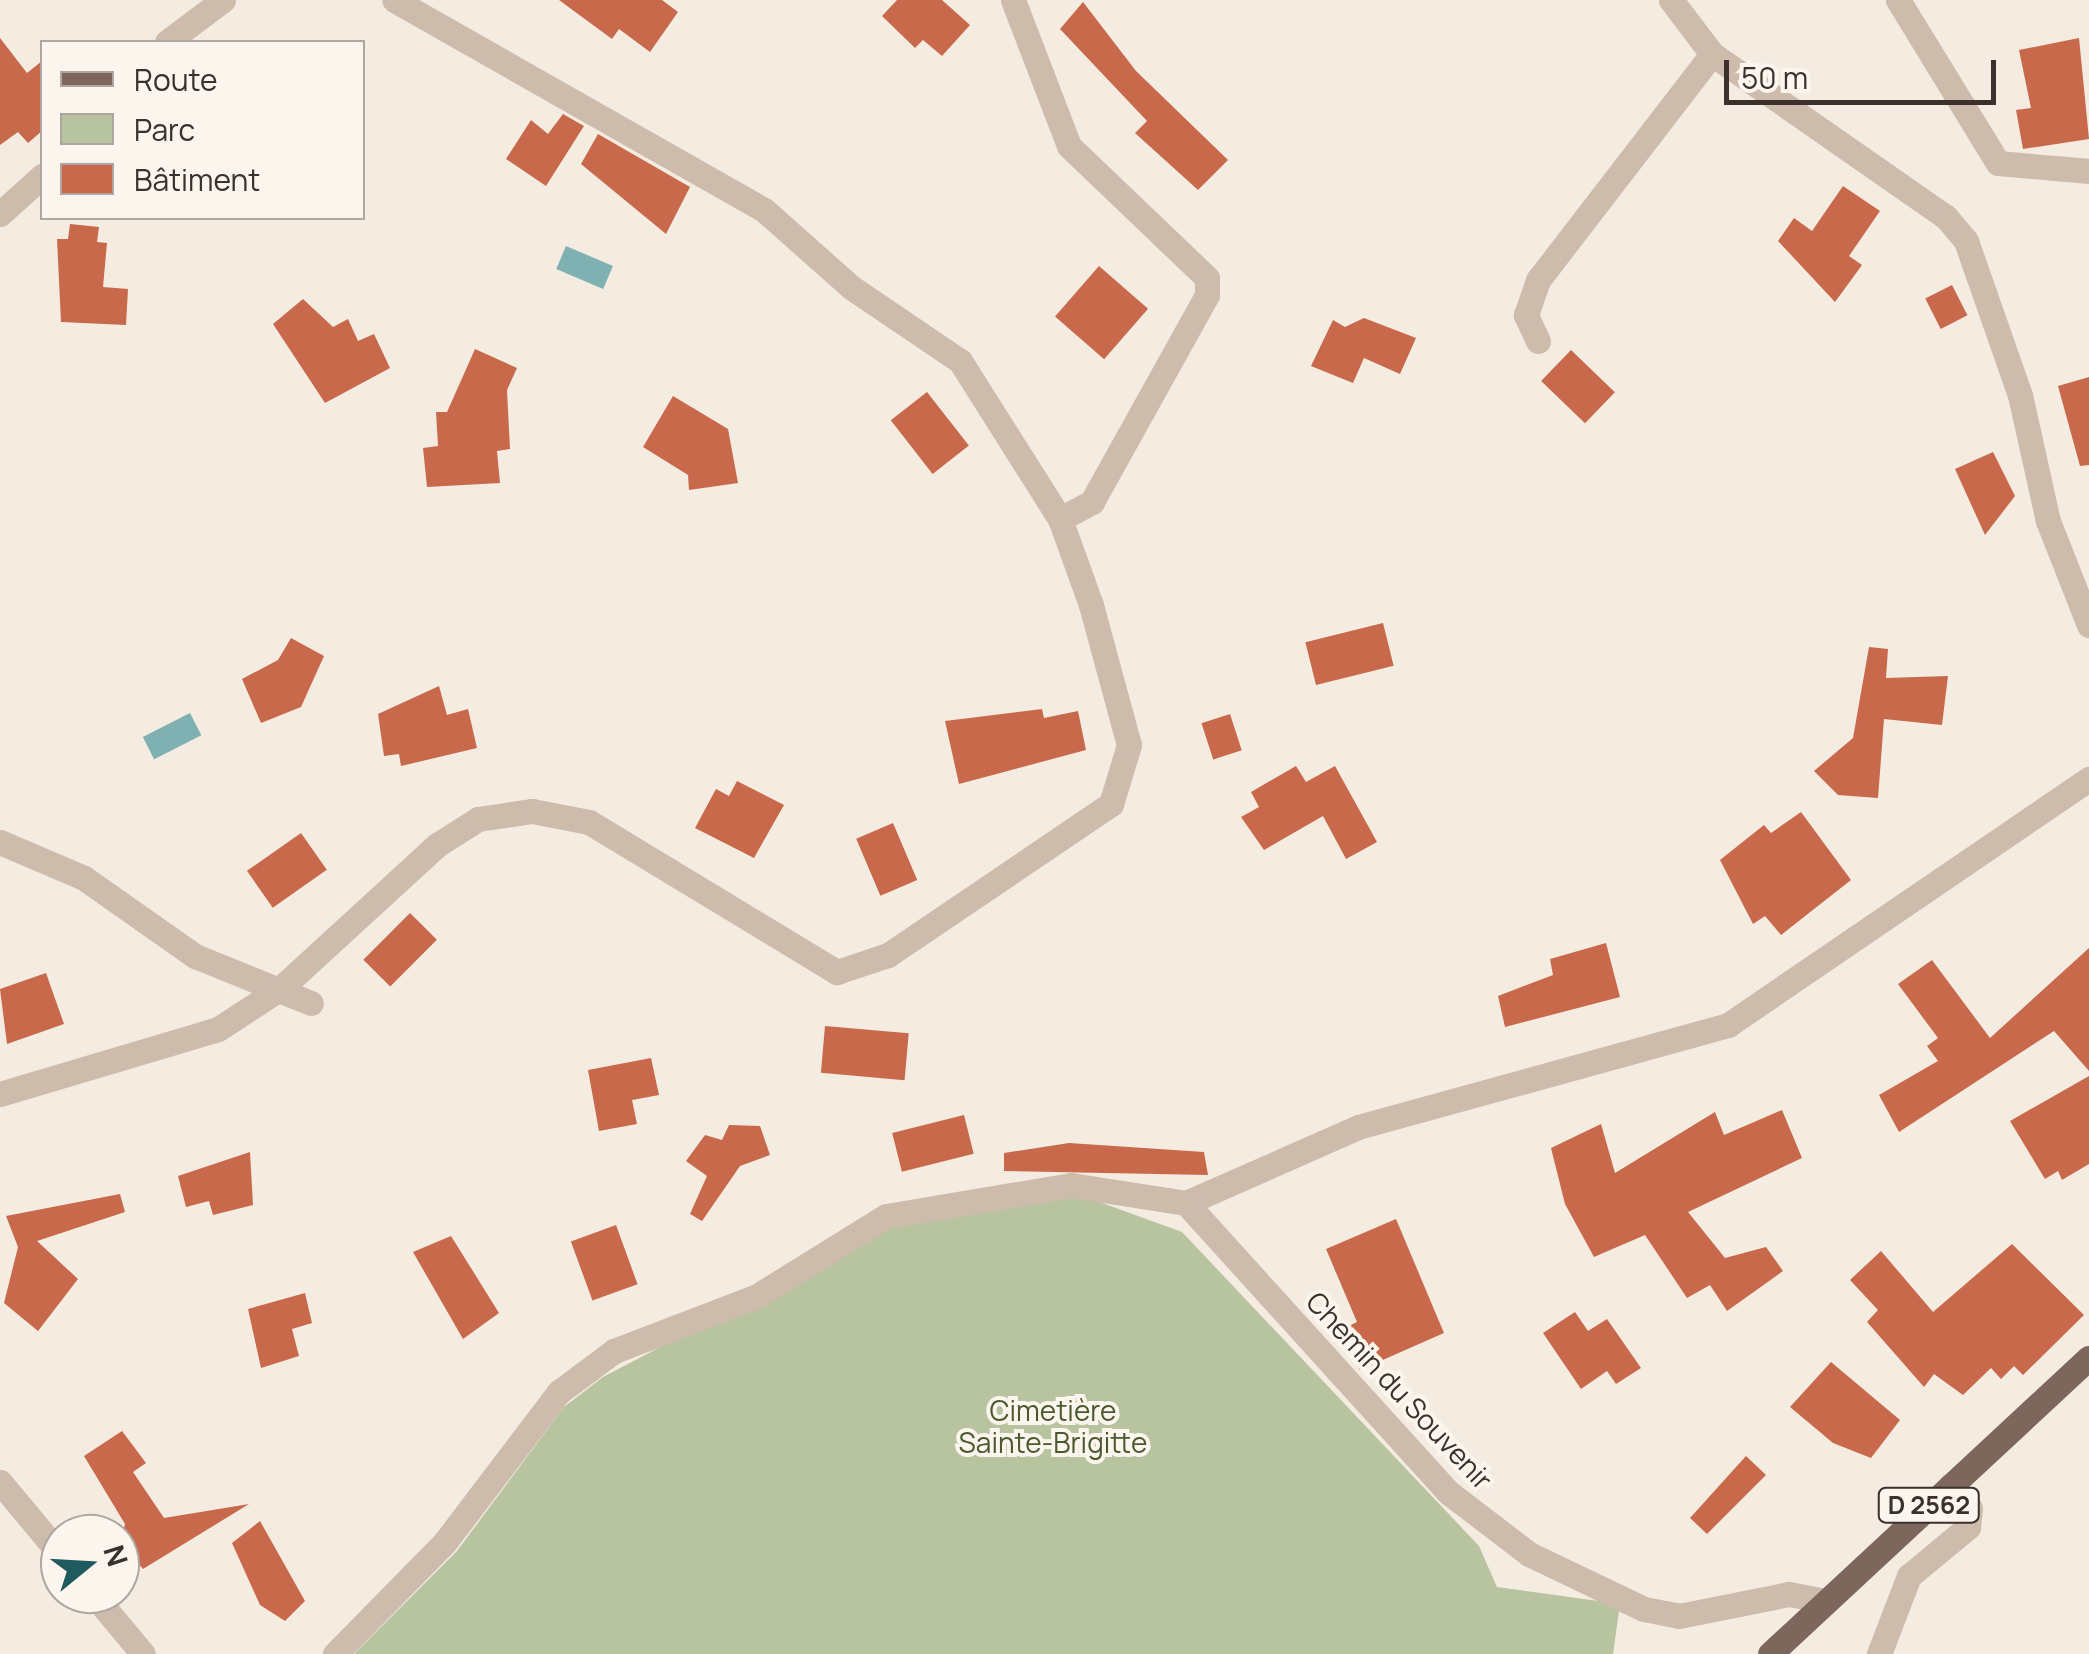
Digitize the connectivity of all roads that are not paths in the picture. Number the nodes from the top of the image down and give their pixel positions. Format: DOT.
graph roads {
  1 [pos="223,0"];
  2 [pos="395,0"];
  3 [pos="1014,0"];
  4 [pos="1671,0"];
  5 [pos="1898,0"];
  6 [pos="169,40"];
  7 [pos="1712,54"];
  8 [pos="2089,171"];
  9 [pos="40,178"];
  10 [pos="0,214"];
  11 [pos="1538,341"];
  12 [pos="1060,519"];
  13 [pos="2089,625"];
  14 [pos="2089,779"];
  15 [pos="0,842"];
  16 [pos="281,988"];
  17 [pos="311,1003"];
  18 [pos="0,1094"];
  19 [pos="1186,1203"];
  20 [pos="2089,1358"];
  21 [pos="0,1482"];
  22 [pos="1951,1485"];
  23 [pos="40,1530"];
  24 [pos="1825,1600"];
  25 [pos="110,1614"];
  26 [pos="143,1654"];
  27 [pos="335,1654"];
  28 [pos="1770,1654"];
  29 [pos="1879,1654"];
  1 -- 6 [label="street"];
  2 -- 12 [label="street"];
  3 -- 12 [label="street"];
  4 -- 7 [label="street"];
  5 -- 8 [label="street"];
  7 -- 11 [label="street"];
  7 -- 13 [label="street"];
  9 -- 10 [label="street"];
  12 -- 16 [label="street"];
  14 -- 19 [label="street"];
  15 -- 16 [label="street"];
  16 -- 17 [label="street"];
  16 -- 18 [label="street"];
  19 -- 24 [label="street, Chemin du Souvenir"];
  19 -- 27 [label="street"];
  20 -- 22 [label="main road, D 2562"];
  21 -- 23 [label="street"];
  22 -- 24 [label="main road, D 2562"];
  22 -- 29 [label="street"];
  24 -- 28 [label="main road, D 2562"];
  25 -- 26 [label="street"];
}
